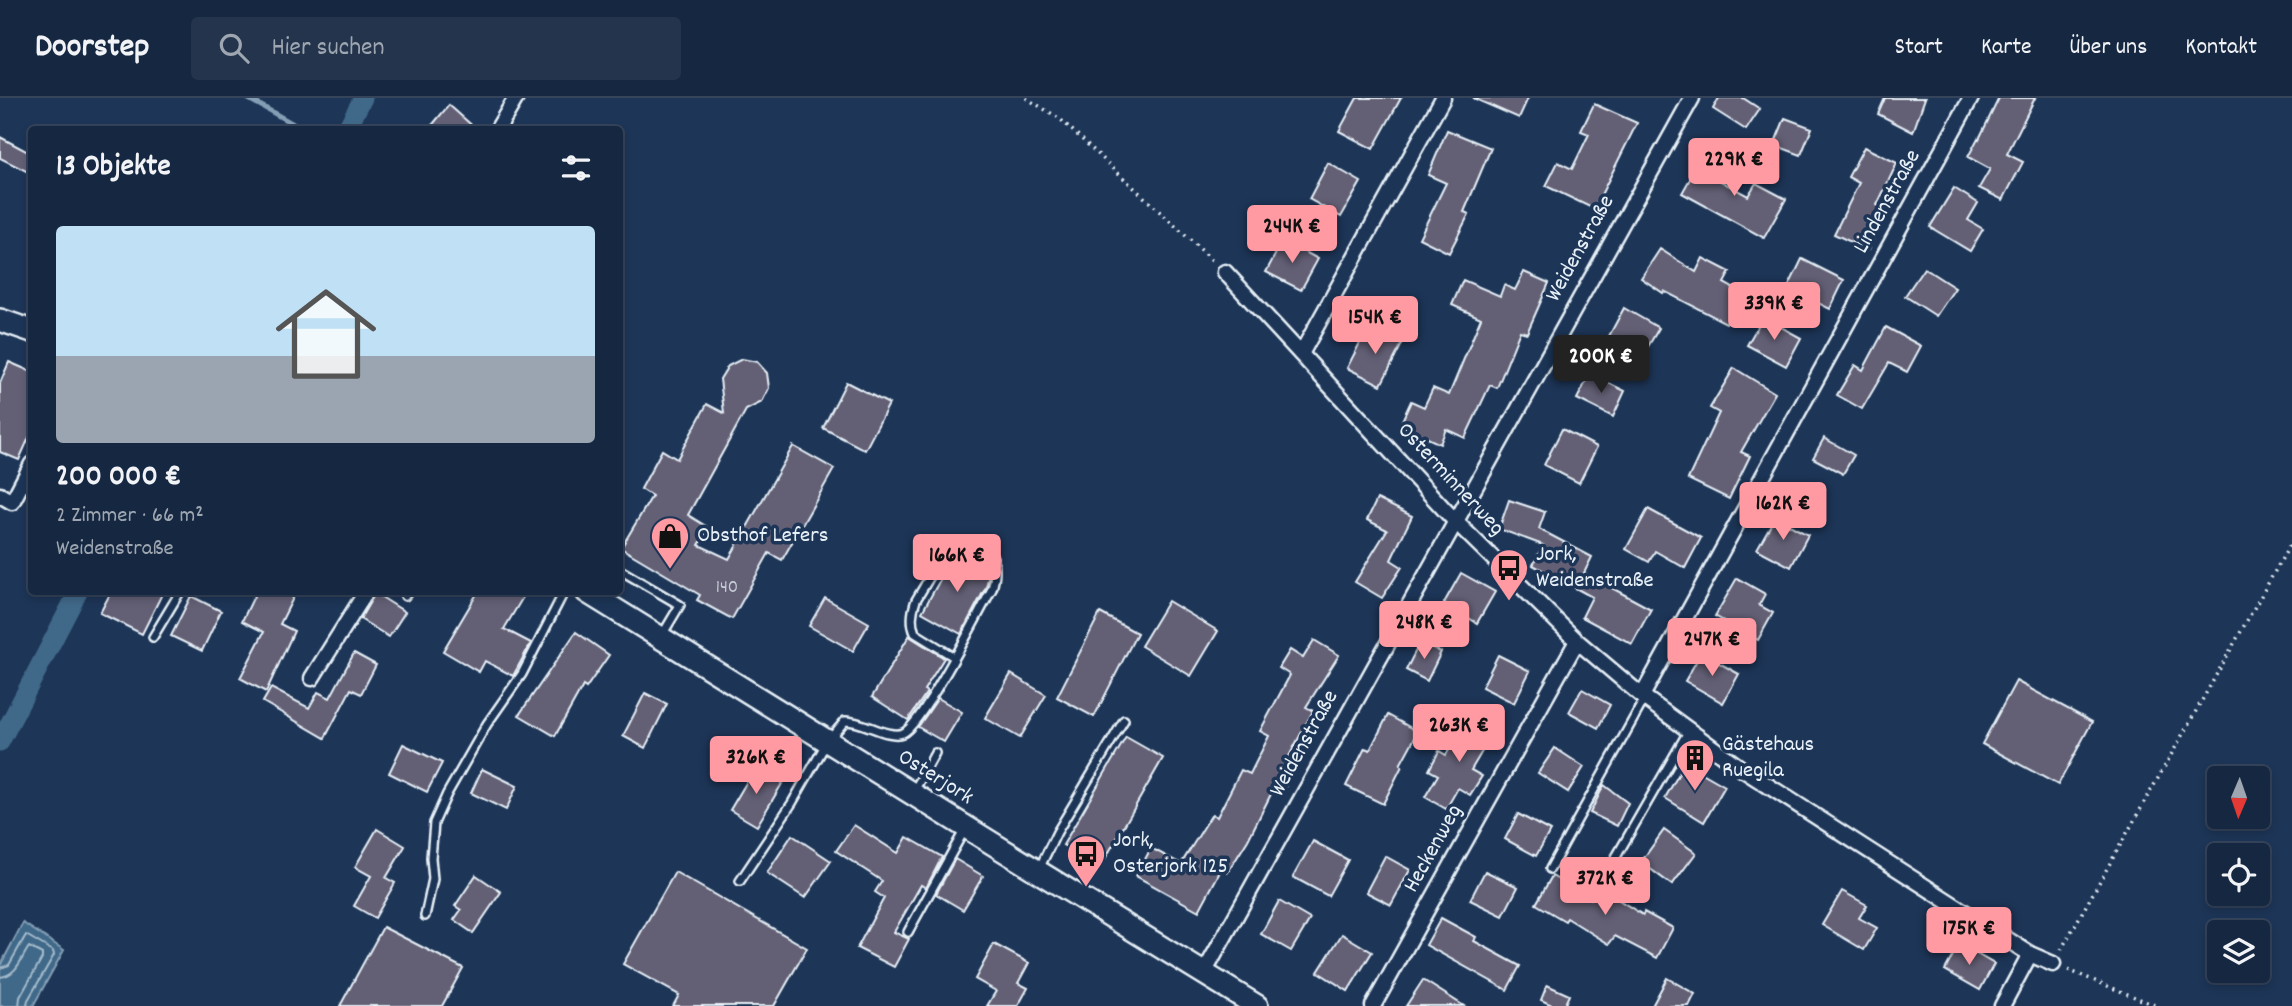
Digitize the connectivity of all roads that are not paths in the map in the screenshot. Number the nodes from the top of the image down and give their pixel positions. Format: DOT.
graph roads {
  1 [pos="516,98"];
  2 [pos="1443,98"];
  3 [pos="1692,98"];
  4 [pos="1971,98"];
  5 [pos="500,126"];
  6 [pos="1225,272"];
  7 [pos="0,320"];
  8 [pos="28,330"];
  9 [pos="1301,354"];
  10 [pos="28,472"];
  11 [pos="0,495"];
  12 [pos="1455,521"];
  13 [pos="976,543"];
  14 [pos="947,548"];
  15 [pos="623,572"];
  16 [pos="178,595"];
  17 [pos="364,595"];
  18 [pos="562,595"];
  19 [pos="592,595"];
  20 [pos="153,637"];
  21 [pos="661,638"];
  22 [pos="1577,641"];
  23 [pos="954,657"];
  24 [pos="312,678"];
  25 [pos="1643,697"];
  26 [pos="1124,720"];
  27 [pos="1689,730"];
  28 [pos="827,742"];
  29 [pos="935,753"];
  30 [pos="912,795"];
  31 [pos="965,828"];
  32 [pos="1550,869"];
  33 [pos="1038,870"];
  34 [pos="1608,871"];
  35 [pos="740,881"];
  36 [pos="425,916"];
  37 [pos="908,932"];
  38 [pos="2030,954"];
  39 [pos="2053,964"];
  40 [pos="1204,973"];
  41 [pos="1257,1006"];
  42 [pos="1373,1006"];
  43 [pos="2001,1006"];
  1 -- 5 [label="street"];
  2 -- 9 [label="street"];
  3 -- 12 [label="street, Weidenstraße"];
  4 -- 25 [label="street, Lindenstraße"];
  6 -- 9 [label="street, Osterminnerweg"];
  7 -- 8 [label="main road"];
  9 -- 12 [label="street, Osterminnerweg"];
  10 -- 11 [label="street"];
  12 -- 22 [label="street, Osterminnerweg"];
  12 -- 40 [label="street, Weidenstraße"];
  13 -- 23 [label="lane"];
  14 -- 23 [label="lane"];
  15 -- 21 [label="lane"];
  16 -- 20 [label="lane"];
  17 -- 24 [label="street"];
  18 -- 36 [label="lane"];
  19 -- 21 [label="main road, Osterjork"];
  21 -- 28 [label="main road, Osterjork"];
  22 -- 25 [label="street, Osterminnerweg"];
  22 -- 42 [label="street, Heckenweg"];
  23 -- 28 [label="lane"];
  25 -- 27 [label="street, Osterminnerweg"];
  25 -- 32 [label="lane"];
  26 -- 33 [label="lane"];
  27 -- 34 [label="lane"];
  27 -- 38 [label="street, Osterminnerweg"];
  28 -- 30 [label="main road, Osterjork"];
  28 -- 35 [label="lane"];
  29 -- 30 [label="lane"];
  30 -- 31 [label="main road, Osterjork"];
  31 -- 33 [label="main road, Osterjork"];
  31 -- 37 [label="lane"];
  33 -- 40 [label="main road, Osterjork"];
  38 -- 39 [label="street, Osterminnerweg"];
  38 -- 43 [label="street"];
  40 -- 41 [label="main road, Osterjork"];
}
